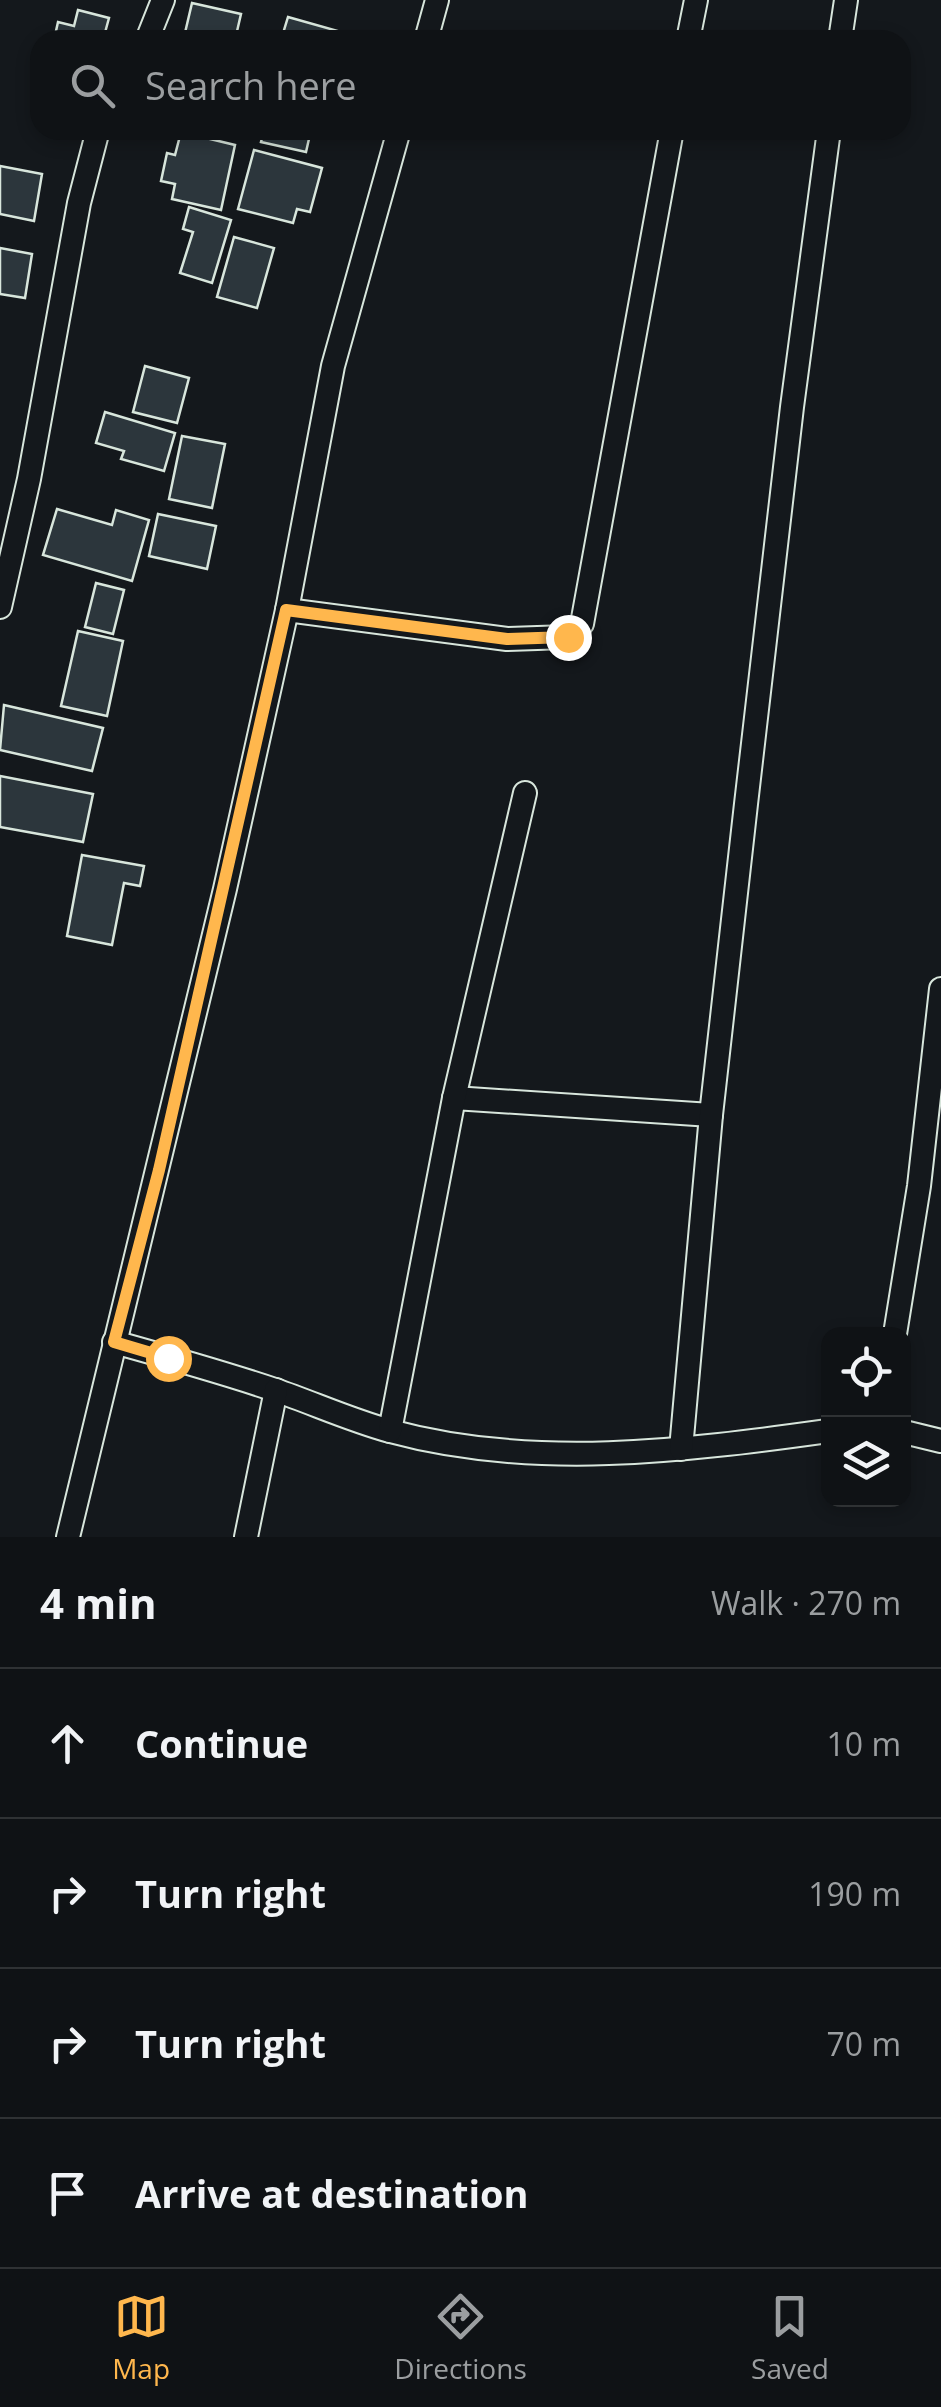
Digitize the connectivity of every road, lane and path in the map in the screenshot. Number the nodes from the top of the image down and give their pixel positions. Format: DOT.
graph roads {
  1 [pos="163,0"];
  2 [pos="437,0"];
  3 [pos="696,0"];
  4 [pos="846,0"];
  5 [pos="151,30"];
  6 [pos="429,30"];
  7 [pos="690,30"];
  8 [pos="842,30"];
  9 [pos="96,140"];
  10 [pos="395,140"];
  11 [pos="670,140"];
  12 [pos="828,140"];
  13 [pos="0,607"];
  14 [pos="286,610"];
  15 [pos="525,793"];
  16 [pos="941,988"];
  17 [pos="454,1098"];
  18 [pos="711,1115"];
  19 [pos="896,1327"];
  20 [pos="114,1342"];
  21 [pos="276,1390"];
  22 [pos="390,1431"];
  23 [pos="821,1432"];
  24 [pos="911,1434"];
  25 [pos="941,1440"];
  26 [pos="681,1449"];
  27 [pos="68,1537"];
  28 [pos="246,1537"];
  1 -- 5 [label="street"];
  2 -- 6 [label="street"];
  3 -- 7 [label="street"];
  4 -- 8 [label="street"];
  9 -- 13 [label="street"];
  10 -- 14 [label="street"];
  11 -- 14 [label="street"];
  12 -- 18 [label="street"];
  14 -- 20 [label="street"];
  15 -- 17 [label="street"];
  16 -- 19 [label="street"];
  17 -- 18 [label="street"];
  17 -- 22 [label="street"];
  18 -- 26 [label="street"];
  20 -- 21 [label="street"];
  20 -- 27 [label="street"];
  21 -- 22 [label="street"];
  21 -- 28 [label="street"];
  22 -- 26 [label="street"];
  23 -- 26 [label="street"];
  24 -- 25 [label="street"];
}
